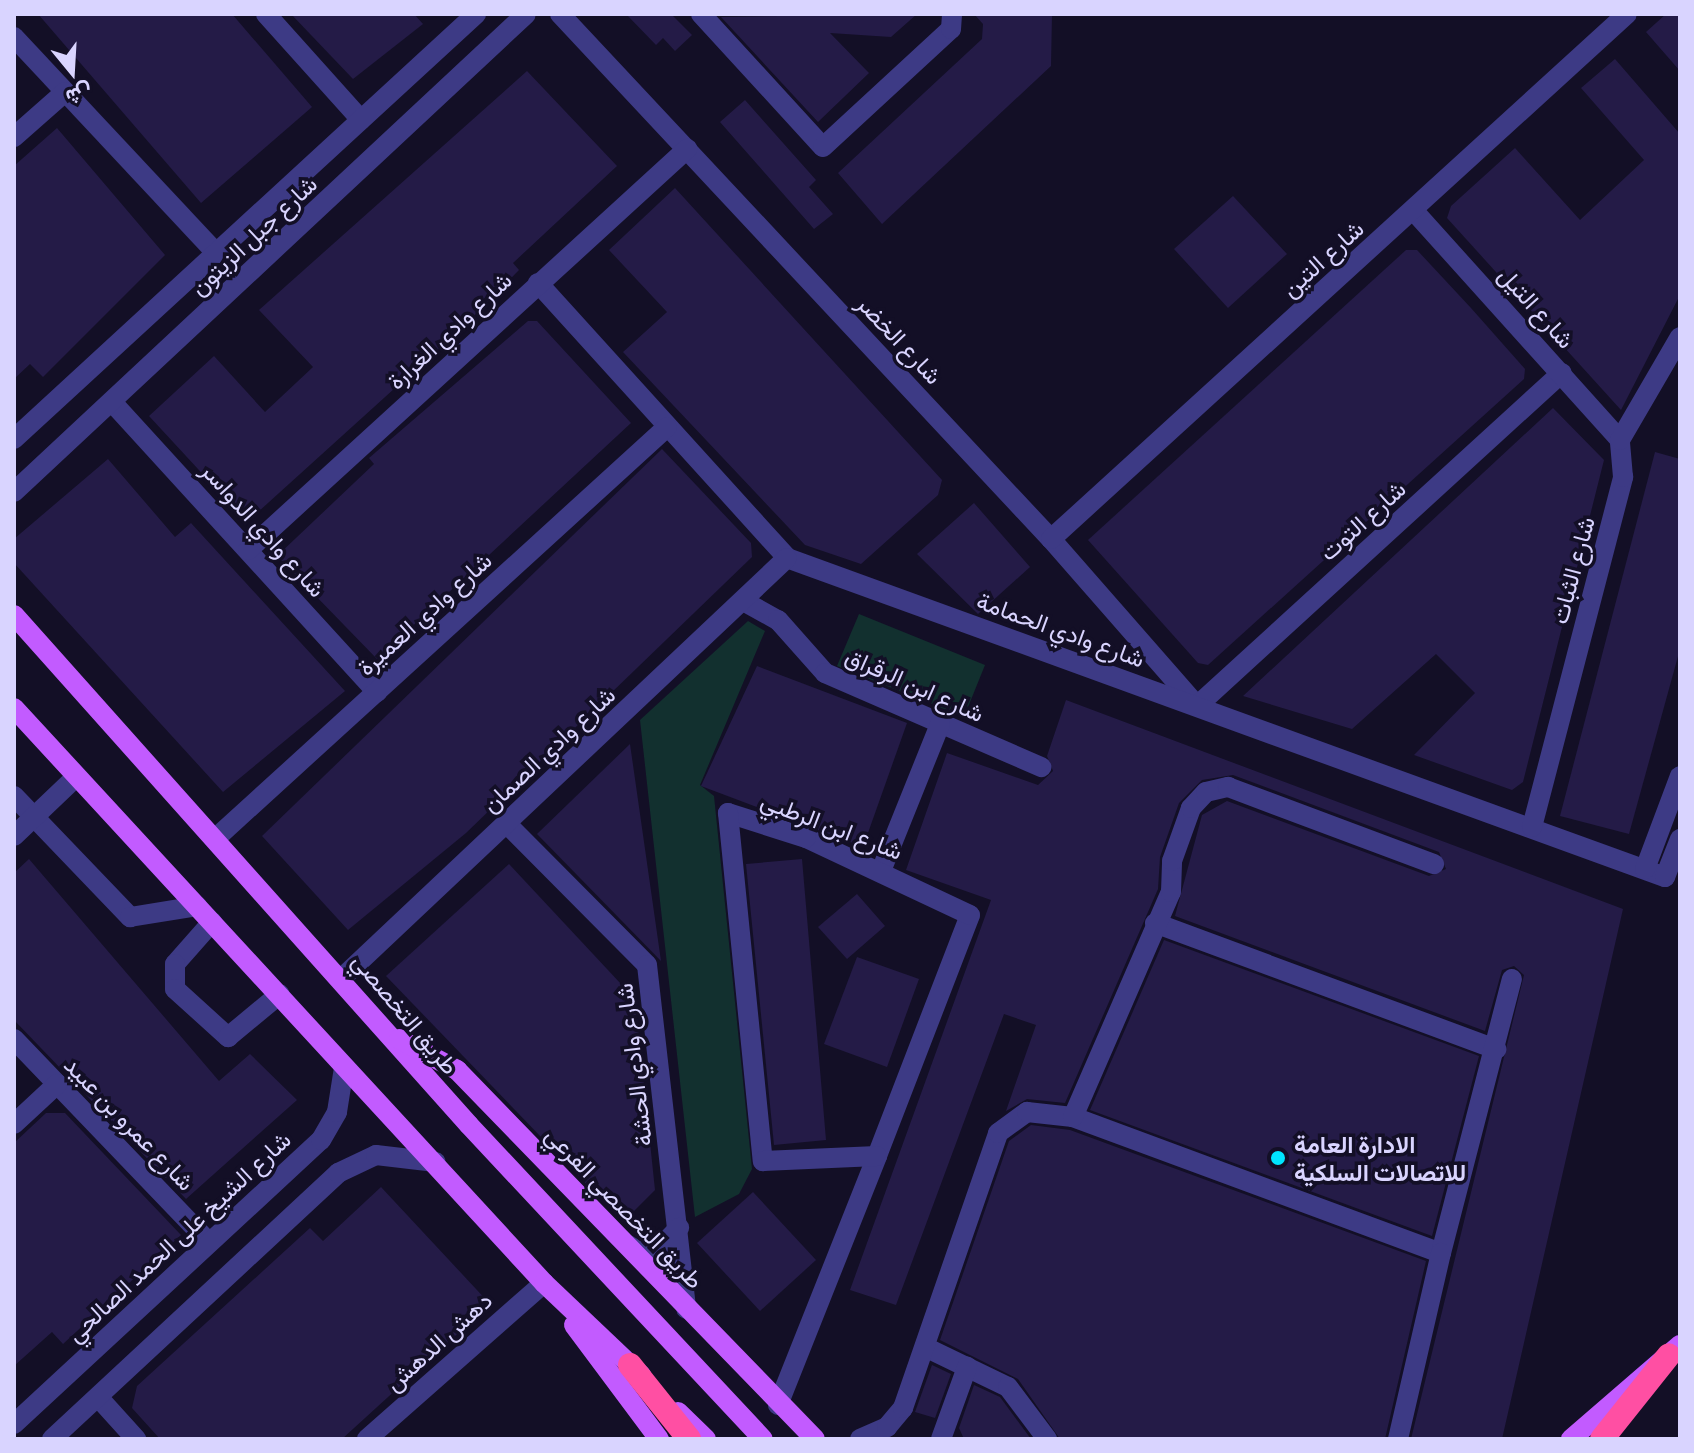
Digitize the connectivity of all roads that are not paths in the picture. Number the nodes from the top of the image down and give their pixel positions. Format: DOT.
graph roads {
  1 [pos="266,14"];
  2 [pos="476,14"];
  3 [pos="526,14"];
  4 [pos="560,14"];
  5 [pos="701,14"];
  6 [pos="952,14"];
  7 [pos="1627,14"];
  8 [pos="14,37"];
  9 [pos="65,92"];
  10 [pos="361,120"];
  11 [pos="14,137"];
  12 [pos="687,149"];
  13 [pos="1413,210"];
  14 [pos="216,253"];
  15 [pos="538,283"];
  16 [pos="1680,337"];
  17 [pos="1562,373"];
  18 [pos="112,402"];
  19 [pos="667,427"];
  20 [pos="14,439"];
  21 [pos="1620,440"];
  22 [pos="14,492"];
  23 [pos="1051,539"];
  24 [pos="248,550"];
  25 [pos="787,558"];
  26 [pos="745,602"];
  27 [pos="14,615"];
  28 [pos="377,692"];
  29 [pos="1197,706"];
  30 [pos="14,708"];
  31 [pos="940,724"];
  32 [pos="1041,767"];
  33 [pos="1680,776"];
  34 [pos="75,778"];
  35 [pos="14,796"];
  36 [pos="33,817"];
  37 [pos="506,823"];
  38 [pos="1532,827"];
  39 [pos="14,836"];
  40 [pos="216,838"];
  41 [pos="1680,839"];
  42 [pos="1434,864"];
  43 [pos="1645,869"];
  44 [pos="881,871"];
  45 [pos="197,906"];
  46 [pos="212,922"];
  47 [pos="1155,923"];
  48 [pos="343,977"];
  49 [pos="1512,979"];
  50 [pos="280,994"];
  51 [pos="383,1030"];
  52 [pos="14,1039"];
  53 [pos="1496,1049"];
  54 [pos="344,1068"];
  55 [pos="57,1084"];
  56 [pos="1073,1117"];
  57 [pos="14,1124"];
  58 [pos="877,1156"];
  59 [pos="436,1162"];
  60 [pos="679,1228"];
  61 [pos="622,1241"];
  62 [pos="209,1242"];
  63 [pos="1441,1253"];
  64 [pos="544,1283"];
  65 [pos="686,1309"];
  66 [pos="925,1347"];
  67 [pos="1674,1350"];
  68 [pos="630,1365"];
  69 [pos="967,1367"];
  70 [pos="98,1397"];
  71 [pos="778,1405"];
  72 [pos="14,1424"];
  73 [pos="52,1439"];
  74 [pos="136,1439"];
  75 [pos="367,1439"];
  76 [pos="659,1439"];
  77 [pos="689,1439"];
  78 [pos="706,1439"];
  79 [pos="763,1439"];
  80 [pos="815,1439"];
  81 [pos="860,1439"];
  82 [pos="941,1439"];
  83 [pos="1047,1439"];
  84 [pos="1398,1439"];
  85 [pos="1571,1439"];
  86 [pos="1602,1439"];
  1 -- 10 [label="street"];
  2 -- 10 [label="street, شارع جبل الزيتون"];
  3 -- 18 [label="street, شارع جبل الزيتون"];
  4 -- 12 [label="street, شارع الخضر"];
  5 -- 6 [label="street"];
  7 -- 13 [label="street, شارع التين"];
  8 -- 9 [label="street"];
  9 -- 11 [label="street"];
  9 -- 14 [label="street"];
  10 -- 14 [label="street, شارع جبل الزيتون"];
  12 -- 15 [label="street, شارع وادي الغرارة"];
  12 -- 23 [label="street, شارع الخضر"];
  13 -- 17 [label="street, شارع التيل"];
  13 -- 23 [label="street, شارع التين"];
  14 -- 20 [label="street, شارع جبل الزيتون"];
  15 -- 19 [label="street, شارع وادي الحمامة"];
  15 -- 24 [label="street, شارع وادي الغرارة"];
  16 -- 21 [label="street"];
  17 -- 21 [label="street, شارع التيل"];
  17 -- 29 [label="street, شارع التوت"];
  18 -- 22 [label="street, شارع جبل الزيتون"];
  18 -- 24 [label="street, شارع وادي الدواسر"];
  19 -- 25 [label="street, شارع وادي الحمامة"];
  19 -- 28 [label="street, شارع وادي العميرة"];
  21 -- 38 [label="street, شارع الثبات"];
  23 -- 29 [label="street, شارع الخضر"];
  24 -- 28 [label="street, شارع وادي الدواسر"];
  25 -- 26 [label="street, شارع وادي الصمان"];
  25 -- 29 [label="street, شارع وادي الحمامة"];
  26 -- 31 [label="street, شارع ابن الرقراق"];
  26 -- 37 [label="street, شارع وادي الصمان"];
  27 -- 40 [label="main road, طريق التخصصي"];
  28 -- 40 [label="street, شارع وادي العميرة"];
  29 -- 38 [label="street, شارع وادي الحمامة"];
  30 -- 34 [label="main road"];
  31 -- 32 [label="street, شارع ابن الرقراق"];
  31 -- 44 [label="street"];
  33 -- 43 [label="street"];
  34 -- 36 [label="street"];
  34 -- 45 [label="main road"];
  35 -- 36 [label="street"];
  36 -- 39 [label="street"];
  36 -- 45 [label="street"];
  37 -- 48 [label="street, شارع وادي الصمان"];
  37 -- 60 [label="street, شارع وادي الحشة"];
  38 -- 43 [label="street, شارع وادي الحمامة"];
  40 -- 48 [label="main road, طريق التخصصي"];
  41 -- 43 [label="street, شارع وادي الحمامة"];
  42 -- 47 [label="street"];
  44 -- 58 [label="street, شارع ابن الرطبي"];
  44 -- 58 [label="street, شارع ابن الرطبي"];
  45 -- 46 [label="main road"];
  46 -- 50 [label="main road"];
  46 -- 50 [label="street"];
  47 -- 53 [label="street"];
  47 -- 56 [label="street"];
  48 -- 51 [label="main road, طريق التخصصي"];
  49 -- 53 [label="street"];
  50 -- 54 [label="main road"];
  51 -- 61 [label="main road, طريق التخصصي الفرعي"];
  51 -- 79 [label="main road, طريق التخصصي"];
  52 -- 55 [label="street, شارع عمرو بن عبيد"];
  53 -- 63 [label="street"];
  54 -- 59 [label="main road"];
  54 -- 62 [label="street, شارع الشيخ على الحمد الصالحي"];
  55 -- 57 [label="street"];
  55 -- 62 [label="street, شارع عمرو بن عبيد"];
  56 -- 63 [label="street"];
  56 -- 66 [label="street"];
  58 -- 71 [label="street, شارع ابن الرطبي"];
  59 -- 64 [label="main road"];
  59 -- 70 [label="street"];
  60 -- 61 [label="street"];
  60 -- 65 [label="street, شارع وادي الحشة"];
  61 -- 65 [label="main road, طريق التخصصي الفرعي"];
  62 -- 72 [label="street, شارع الشيخ على الحمد الصالحي"];
  63 -- 84 [label="street"];
  64 -- 68 [label="main road"];
  64 -- 75 [label="street, دهش الدهش"];
  64 -- 76 [label="main road"];
  65 -- 71 [label="main road, طريق التخصصي الفرعي"];
  66 -- 69 [label="street"];
  66 -- 81 [label="street"];
  67 -- 85 [label="main road"];
  67 -- 86 [label="highway"];
  68 -- 77 [label="highway"];
  68 -- 78 [label="main road"];
  69 -- 82 [label="street"];
  69 -- 83 [label="street"];
  70 -- 73 [label="street"];
  70 -- 74 [label="street"];
  71 -- 80 [label="main road, طريق التخصصي الفرعي"];
}
